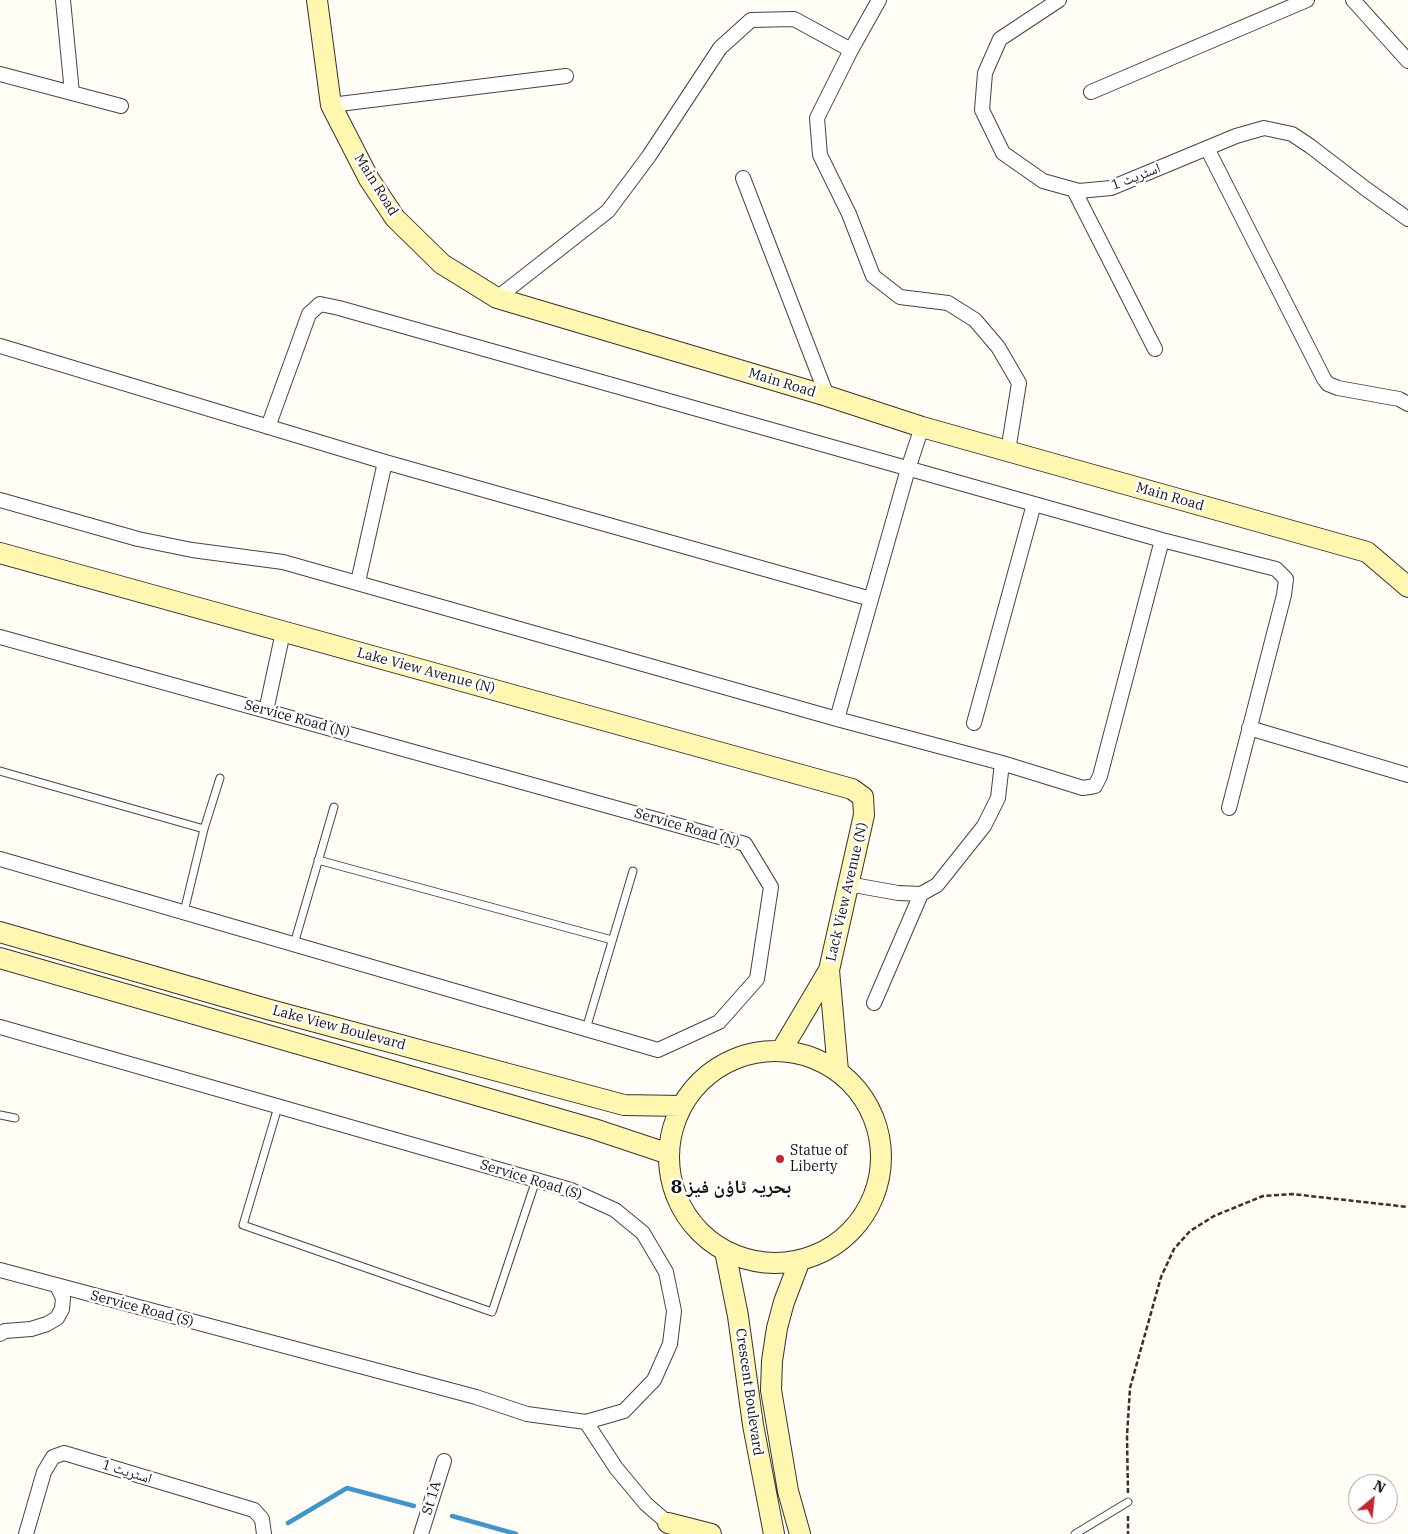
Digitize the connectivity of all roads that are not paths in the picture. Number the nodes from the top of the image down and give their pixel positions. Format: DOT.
graph roads {
  1 [pos="64,0"];
  2 [pos="317,0"];
  3 [pos="879,0"];
  4 [pos="1059,0"];
  5 [pos="1307,0"];
  6 [pos="1353,0"];
  7 [pos="851,50"];
  8 [pos="1408,61"];
  9 [pos="0,74"];
  10 [pos="566,76"];
  11 [pos="1091,92"];
  12 [pos="72,93"];
  13 [pos="331,105"];
  14 [pos="121,106"];
  15 [pos="1207,148"];
  16 [pos="743,178"];
  17 [pos="1074,190"];
  18 [pos="1408,219"];
  19 [pos="497,298"];
  20 [pos="0,346"];
  21 [pos="1155,349"];
  22 [pos="827,396"];
  23 [pos="1408,404"];
  24 [pos="268,427"];
  25 [pos="922,427"];
  26 [pos="1008,451"];
  27 [pos="385,462"];
  28 [pos="908,469"];
  29 [pos="0,500"];
  30 [pos="1034,504"];
  31 [pos="1162,540"];
  32 [pos="0,553"];
  33 [pos="358,582"];
  34 [pos="1408,587"];
  35 [pos="871,598"];
  36 [pos="283,632"];
  37 [pos="0,637"];
  38 [pos="266,711"];
  39 [pos="838,719"];
  40 [pos="974,723"];
  41 [pos="1249,728"];
  42 [pos="1002,763"];
  43 [pos="0,771"];
  44 [pos="1408,775"];
  45 [pos="220,778"];
  46 [pos="852,789"];
  47 [pos="334,807"];
  48 [pos="1229,808"];
  49 [pos="204,829"];
  50 [pos="0,859"];
  51 [pos="318,860"];
  52 [pos="633,871"];
  53 [pos="848,884"];
  54 [pos="921,894"];
  55 [pos="184,912"];
  56 [pos="0,932"];
  57 [pos="612,940"];
  58 [pos="294,944"];
  59 [pos="0,958"];
  60 [pos="829,970"];
  61 [pos="874,1003"];
  62 [pos="0,1027"];
  63 [pos="586,1029"];
  64 [pos="781,1051"];
  65 [pos="838,1071"];
  66 [pos="278,1106"];
  67 [pos="681,1106"];
  68 [pos="0,1114"];
  69 [pos="15,1118"];
  70 [pos="669,1154"];
  71 [pos="536,1180"];
  72 [pos="726,1251"];
  73 [pos="800,1260"];
  74 [pos="0,1270"];
  75 [pos="57,1286"];
  76 [pos="0,1334"];
  77 [pos="586,1422"];
  78 [pos="444,1461"];
  79 [pos="1128,1502"];
  80 [pos="668,1523"];
  81 [pos="26,1534"];
  82 [pos="264,1534"];
  83 [pos="421,1534"];
  84 [pos="711,1534"];
  85 [pos="774,1534"];
  86 [pos="800,1534"];
  87 [pos="1075,1534"];
  1 -- 12 [label="street"];
  2 -- 13 [label="street, Main Road"];
  3 -- 7 [label="street"];
  4 -- 17 [label="street, اسٹریٹ 1"];
  5 -- 11 [label="street"];
  6 -- 8 [label="street"];
  7 -- 19 [label="street"];
  7 -- 26 [label="street"];
  9 -- 12 [label="street"];
  10 -- 13 [label="street"];
  12 -- 14 [label="street"];
  13 -- 19 [label="street, Main Road"];
  15 -- 17 [label="street, اسٹریٹ 1"];
  15 -- 18 [label="street, اسٹریٹ 1"];
  15 -- 23 [label="street"];
  16 -- 22 [label="street"];
  17 -- 21 [label="street"];
  19 -- 22 [label="street, Main Road"];
  20 -- 24 [label="street"];
  22 -- 25 [label="street, Main Road"];
  24 -- 27 [label="street"];
  24 -- 28 [label="street"];
  25 -- 26 [label="street, Main Road"];
  25 -- 28 [label="street"];
  26 -- 34 [label="street, Main Road"];
  27 -- 33 [label="street"];
  27 -- 35 [label="street"];
  28 -- 30 [label="street"];
  28 -- 35 [label="street"];
  29 -- 33 [label="street"];
  30 -- 31 [label="street"];
  30 -- 40 [label="street"];
  31 -- 41 [label="street"];
  31 -- 42 [label="street"];
  32 -- 36 [label="street, Lake View Avenue (N)"];
  33 -- 39 [label="street"];
  35 -- 39 [label="street"];
  36 -- 38 [label="street"];
  36 -- 46 [label="street, Lake View Avenue (N)"];
  37 -- 38 [label="street, Service Road (N)"];
  38 -- 63 [label="street, Service Road (N)"];
  39 -- 42 [label="street"];
  41 -- 44 [label="street"];
  41 -- 48 [label="street"];
  42 -- 54 [label="street"];
  43 -- 49 [label="lane"];
  45 -- 49 [label="lane"];
  46 -- 53 [label="street, Lack View Avenue (N)"];
  47 -- 51 [label="lane"];
  49 -- 55 [label="lane"];
  50 -- 55 [label="street, Service Road (N)"];
  51 -- 57 [label="lane"];
  51 -- 58 [label="lane"];
  52 -- 57 [label="lane"];
  53 -- 54 [label="street"];
  53 -- 60 [label="street, Lack View Avenue (N)"];
  54 -- 61 [label="street"];
  55 -- 58 [label="street, Service Road (N)"];
  56 -- 67 [label="street, Lake View Boulevard"];
  57 -- 63 [label="lane"];
  58 -- 63 [label="street, Service Road (N)"];
  59 -- 70 [label="street, Lake View Boulevard"];
  60 -- 64 [label="street, Lack View Avenue (N)"];
  60 -- 65 [label="street, Lack View Avenue (N)"];
  62 -- 66 [label="street, Service Road (S)"];
  64 -- 65 [label="street"];
  64 -- 67 [label="street"];
  65 -- 73 [label="street"];
  66 -- 71 [label="street, Service Road (S)"];
  66 -- 71 [label="lane"];
  67 -- 70 [label="street"];
  68 -- 69 [label="lane"];
  70 -- 72 [label="street"];
  71 -- 77 [label="street, Service Road (S)"];
  72 -- 73 [label="street"];
  72 -- 85 [label="street, Crescent Boulevard"];
  73 -- 86 [label="street, Crescent Boulevard"];
  74 -- 75 [label="street, Service Road (S)"];
  75 -- 76 [label="street"];
  75 -- 77 [label="street, Service Road (S)"];
  77 -- 80 [label="street"];
  78 -- 83 [label="street, St 1A"];
  79 -- 87 [label="lane"];
  80 -- 84 [label="street"];
  81 -- 82 [label="street, اسٹریٹ 1"];
}
